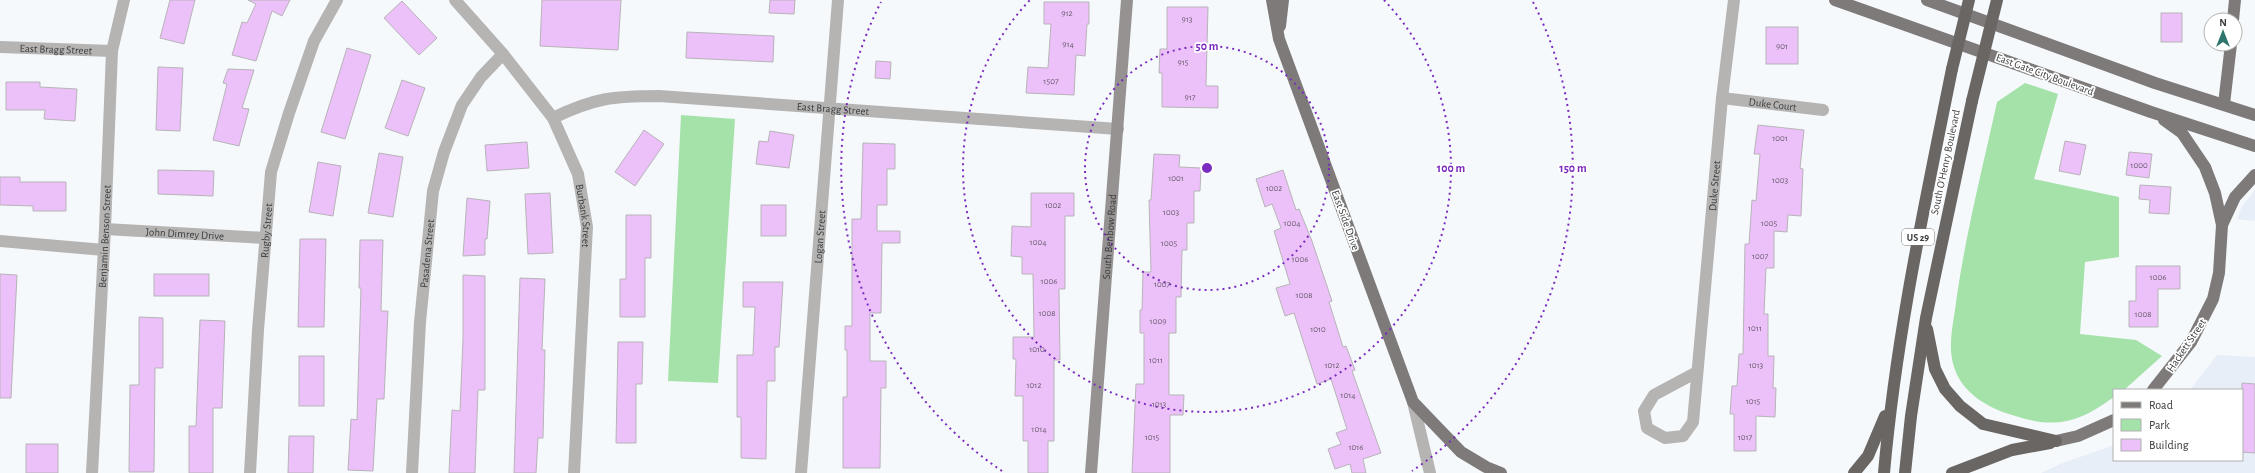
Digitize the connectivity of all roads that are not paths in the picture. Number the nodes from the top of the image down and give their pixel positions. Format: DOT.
graph roads {
  1 [pos="124,0"];
  2 [pos="337,0"];
  3 [pos="455,0"];
  4 [pos="838,0"];
  5 [pos="1127,0"];
  6 [pos="1272,0"];
  7 [pos="1283,0"];
  8 [pos="1734,0"];
  9 [pos="1836,0"];
  10 [pos="1927,0"];
  11 [pos="1970,0"];
  12 [pos="1997,0"];
  13 [pos="2235,0"];
  14 [pos="2234,12"];
  15 [pos="1279,39"];
  16 [pos="0,47"];
  17 [pos="112,51"];
  18 [pos="2230,52"];
  19 [pos="503,54"];
  20 [pos="1722,98"];
  21 [pos="2224,104"];
  22 [pos="829,108"];
  23 [pos="1823,110"];
  24 [pos="2151,112"];
  25 [pos="2255,116"];
  26 [pos="553,118"];
  27 [pos="1118,129"];
  28 [pos="2255,146"];
  29 [pos="2255,175"];
  30 [pos="2222,225"];
  31 [pos="105,229"];
  32 [pos="265,238"];
  33 [pos="0,241"];
  34 [pos="104,250"];
  35 [pos="1926,318"];
  36 [pos="1697,372"];
  37 [pos="2154,389"];
  38 [pos="1413,402"];
  39 [pos="1890,406"];
  40 [pos="2113,420"];
  41 [pos="2056,442"];
  42 [pos="92,473"];
  43 [pos="250,473"];
  44 [pos="412,473"];
  45 [pos="574,473"];
  46 [pos="801,473"];
  47 [pos="1091,473"];
  48 [pos="1430,473"];
  49 [pos="1501,473"];
  50 [pos="1854,473"];
  51 [pos="1884,473"];
  52 [pos="1905,473"];
  53 [pos="1952,473"];
  1 -- 17 [label="street, Benjamin Benson Street"];
  2 -- 32 [label="street, Rugby Street"];
  3 -- 19 [label="street, Burbank Street"];
  4 -- 22 [label="street, Logan Street"];
  5 -- 27 [label="main road, South Benbow Road"];
  6 -- 15 [label="main road, East Side Drive"];
  7 -- 15 [label="main road"];
  8 -- 20 [label="street, Duke Street"];
  9 -- 24 [label="main road, East Gate City Boulevard"];
  10 -- 21 [label="main road"];
  11 -- 39 [label="highway, South O'Henry Boulevard / US 29, bridge"];
  12 -- 35 [label="highway, South O'Henry Boulevard / US 29, bridge"];
  13 -- 14 [label="main road"];
  15 -- 38 [label="main road, East Side Drive"];
  16 -- 17 [label="street, East Bragg Street"];
  17 -- 31 [label="street, Benjamin Benson Street"];
  18 -- 21 [label="main road"];
  19 -- 26 [label="street, Burbank Street"];
  19 -- 44 [label="street, Pasadena Street"];
  20 -- 23 [label="street, Duke Court"];
  20 -- 36 [label="street, Duke Street"];
  21 -- 25 [label="main road"];
  22 -- 26 [label="street, East Bragg Street"];
  22 -- 27 [label="street, East Bragg Street"];
  22 -- 46 [label="street, Logan Street"];
  24 -- 28 [label="main road, East Gate City Boulevard"];
  24 -- 30 [label="main road, Hackett Street"];
  26 -- 45 [label="street, Burbank Street"];
  27 -- 47 [label="main road, South Benbow Road"];
  29 -- 30 [label="main road, Hackett Street"];
  30 -- 37 [label="main road, Hackett Street"];
  31 -- 32 [label="street, John Dimrey Drive"];
  31 -- 34 [label="street, Benjamin Benson Street"];
  32 -- 43 [label="street, Rugby Street"];
  33 -- 34 [label="street"];
  34 -- 42 [label="street, Benjamin Benson Street"];
  35 -- 41 [label="highway"];
  35 -- 52 [label="highway, South O'Henry Boulevard / US 29"];
  36 -- 36 [label="street, Duke Street"];
  38 -- 48 [label="street, East Side Drive"];
  38 -- 49 [label="main road, East Side Drive"];
  39 -- 50 [label="highway"];
  39 -- 51 [label="highway, South O'Henry Boulevard / US 29"];
  40 -- 41 [label="main road"];
  41 -- 53 [label="highway"];
}
